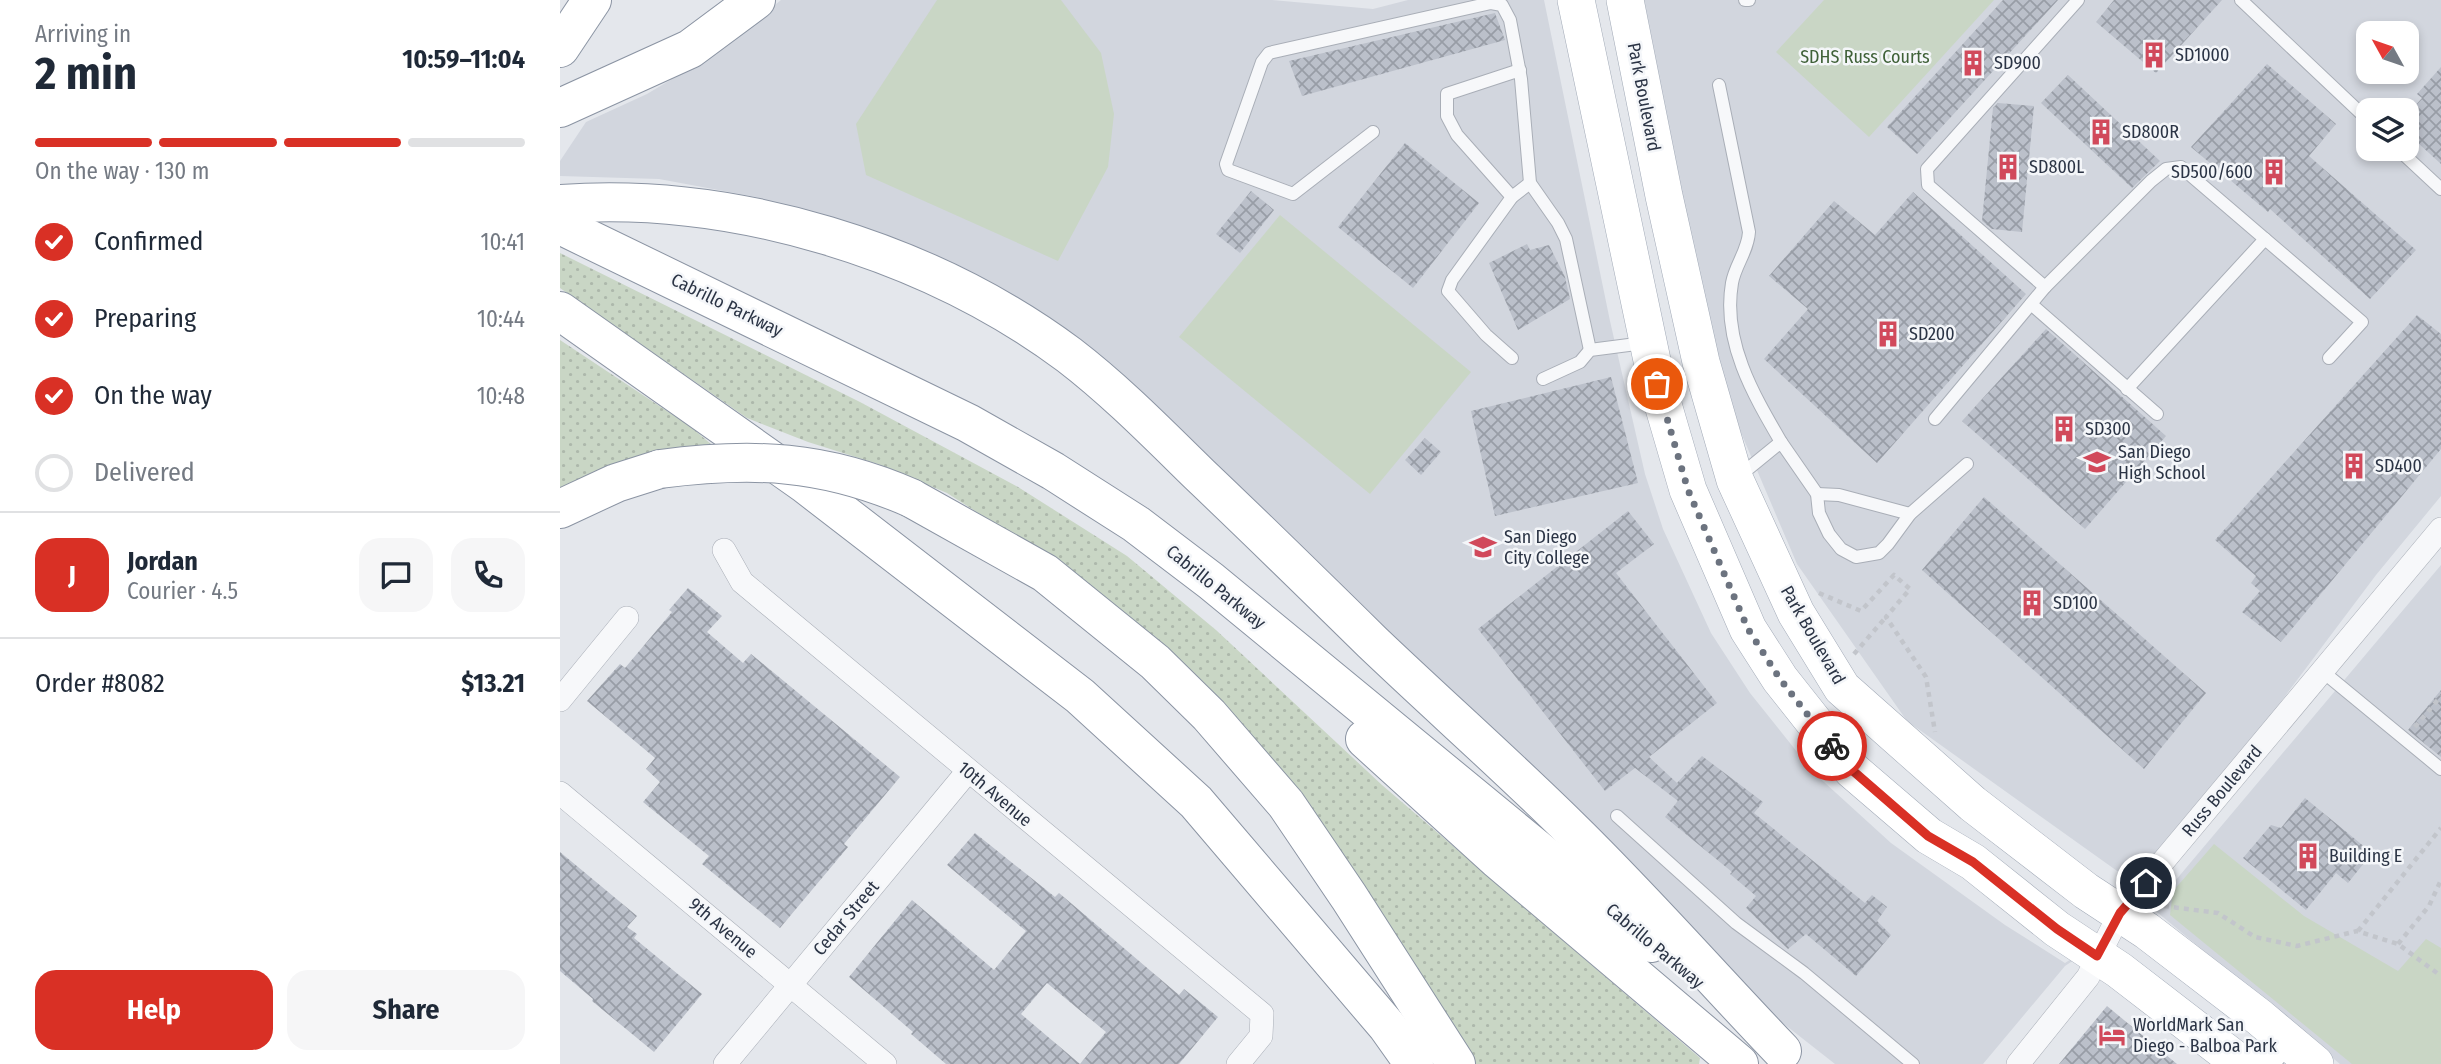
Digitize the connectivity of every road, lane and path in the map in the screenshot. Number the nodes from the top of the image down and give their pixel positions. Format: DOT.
graph roads {
  1 [pos="592,0"];
  2 [pos="727,0"];
  3 [pos="756,0"];
  4 [pos="1576,0"];
  5 [pos="1625,0"];
  6 [pos="2078,0"];
  7 [pos="2241,0"];
  8 [pos="560,48"];
  9 [pos="1520,70"];
  10 [pos="638,71"];
  11 [pos="1719,85"];
  12 [pos="560,108"];
  13 [pos="2356,109"];
  14 [pos="1373,132"];
  15 [pos="2411,161"];
  16 [pos="1530,183"];
  17 [pos="2441,189"];
  18 [pos="1512,197"];
  19 [pos="560,204"];
  20 [pos="560,225"];
  21 [pos="2265,239"];
  22 [pos="2045,287"];
  23 [pos="2031,304"];
  24 [pos="560,311"];
  25 [pos="1648,342"];
  26 [pos="1590,350"];
  27 [pos="1512,358"];
  28 [pos="2329,358"];
  29 [pos="1543,379"];
  30 [pos="2127,389"];
  31 [pos="2157,414"];
  32 [pos="1935,419"];
  33 [pos="1781,442"];
  34 [pos="1967,464"];
  35 [pos="1735,480"];
  36 [pos="1817,494"];
  37 [pos="560,509"];
  38 [pos="1910,513"];
  39 [pos="2441,529"];
  40 [pos="724,550"];
  41 [pos="1211,581"];
  42 [pos="1812,590"];
  43 [pos="1886,617"];
  44 [pos="627,618"];
  45 [pos="1854,654"];
  46 [pos="2322,671"];
  47 [pos="2441,696"];
  48 [pos="560,700"];
  49 [pos="1936,735"];
  50 [pos="2423,736"];
  51 [pos="2441,769"];
  52 [pos="968,771"];
  53 [pos="560,793"];
  54 [pos="1617,816"];
  55 [pos="2441,828"];
  56 [pos="2441,880"];
  57 [pos="1281,902"];
  58 [pos="2162,906"];
  59 [pos="2120,913"];
  60 [pos="2357,931"];
  61 [pos="2398,944"];
  62 [pos="2097,956"];
  63 [pos="2441,976"];
  64 [pos="791,985"];
  65 [pos="2272,1050"];
  66 [pos="1790,1058"];
  67 [pos="725,1064"];
  68 [pos="885,1064"];
  69 [pos="1238,1064"];
  70 [pos="1381,1064"];
  71 [pos="1414,1064"];
  72 [pos="1456,1064"];
  73 [pos="1739,1064"];
  74 [pos="1913,1064"];
  75 [pos="2018,1064"];
  76 [pos="2241,1064"];
  77 [pos="2315,1064"];
  1 -- 8 [label="highway"];
  2 -- 10 [label="highway"];
  3 -- 10 [label="highway"];
  4 -- 25 [label="main road"];
  5 -- 35 [label="main road, Park Boulevard"];
  6 -- 22 [label="lane"];
  7 -- 13 [label="lane"];
  9 -- 14 [label="lane"];
  9 -- 16 [label="lane"];
  9 -- 18 [label="lane"];
  10 -- 12 [label="highway"];
  11 -- 33 [label="lane"];
  15 -- 17 [label="lane"];
  16 -- 18 [label="lane"];
  16 -- 26 [label="lane"];
  18 -- 27 [label="lane"];
  19 -- 66 [label="highway"];
  20 -- 41 [label="highway, Cabrillo Parkway"];
  21 -- 22 [label="lane"];
  21 -- 28 [label="lane"];
  21 -- 30 [label="lane"];
  22 -- 23 [label="lane"];
  23 -- 30 [label="lane"];
  23 -- 32 [label="lane"];
  24 -- 57 [label="highway"];
  25 -- 26 [label="lane"];
  25 -- 62 [label="main road"];
  26 -- 29 [label="lane"];
  30 -- 31 [label="lane"];
  33 -- 35 [label="lane"];
  33 -- 36 [label="lane"];
  34 -- 38 [label="lane"];
  35 -- 59 [label="main road, Park Boulevard"];
  36 -- 38 [label="lane"];
  36 -- 38 [label="lane"];
  37 -- 72 [label="highway, bridge"];
  39 -- 46 [label="street, Russ Boulevard"];
  40 -- 52 [label="street, 10th Avenue"];
  41 -- 66 [label="highway, Cabrillo Parkway"];
  41 -- 73 [label="highway"];
  42 -- 43 [label="path"];
  43 -- 45 [label="path"];
  43 -- 49 [label="path"];
  44 -- 48 [label="street"];
  46 -- 51 [label="lane"];
  46 -- 59 [label="street, Russ Boulevard"];
  47 -- 50 [label="path"];
  52 -- 64 [label="street, Cedar Street"];
  52 -- 69 [label="street, 10th Avenue"];
  53 -- 64 [label="street, 9th Avenue"];
  54 -- 74 [label="lane"];
  55 -- 60 [label="path"];
  56 -- 61 [label="path"];
  57 -- 70 [label="highway"];
  57 -- 71 [label="highway"];
  58 -- 60 [label="path"];
  59 -- 62 [label="street, Russ Boulevard"];
  59 -- 65 [label="main road, Park Boulevard"];
  60 -- 61 [label="path"];
  61 -- 63 [label="path"];
  62 -- 75 [label="street, Russ Boulevard"];
  62 -- 76 [label="main road"];
  64 -- 67 [label="street, Cedar Street"];
  64 -- 68 [label="street, 9th Avenue"];
  65 -- 77 [label="main road, Park Boulevard"];
}
